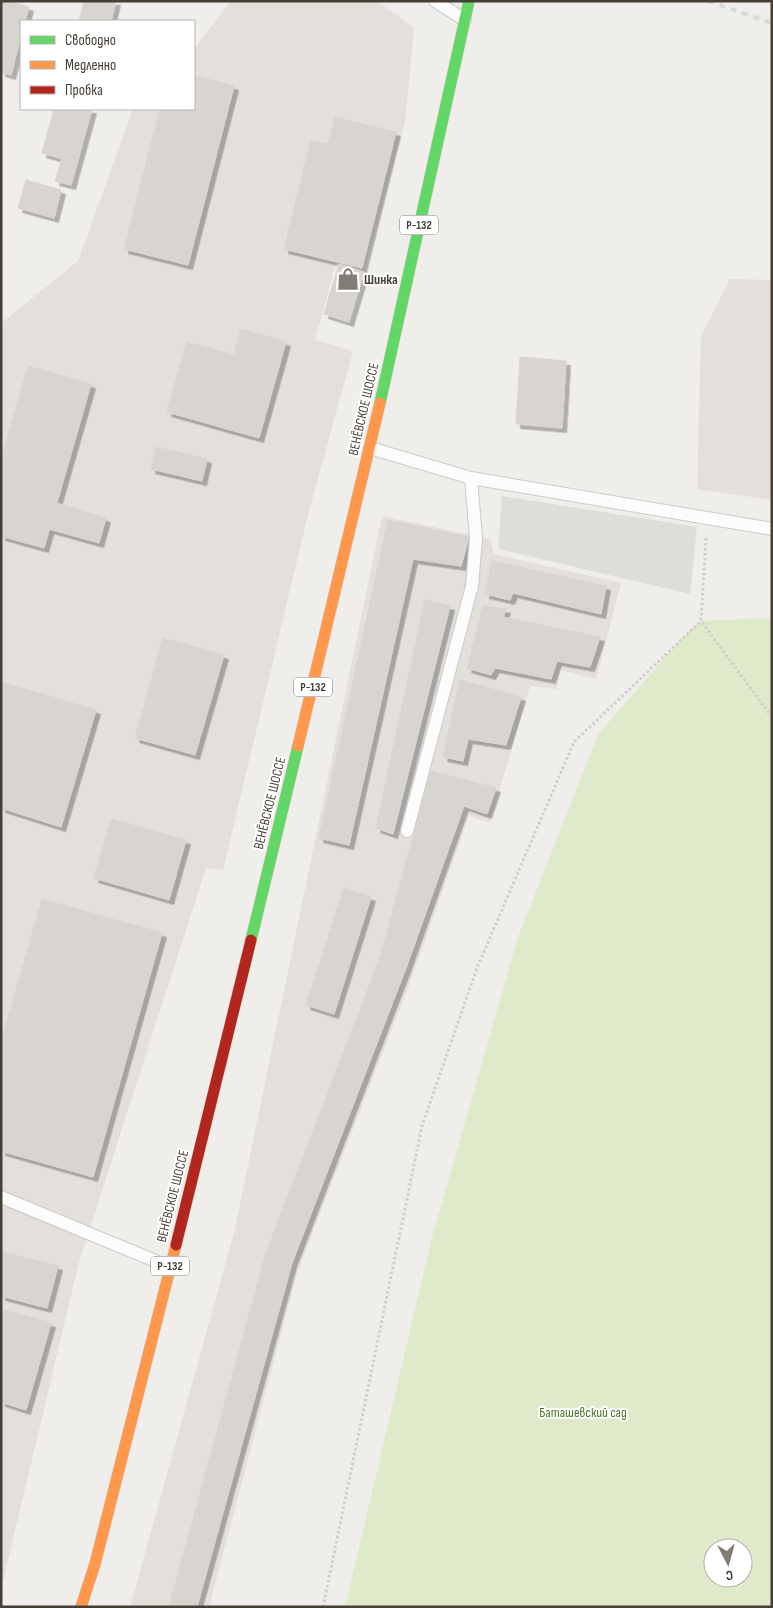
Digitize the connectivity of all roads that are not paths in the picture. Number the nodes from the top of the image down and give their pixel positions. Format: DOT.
graph roads {
  1 [pos="435,1"];
  2 [pos="469,1"];
  3 [pos="465,20"];
  4 [pos="370,448"];
  5 [pos="471,478"];
  6 [pos="772,529"];
  7 [pos="407,831"];
  8 [pos="1,1197"];
  9 [pos="170,1267"];
  10 [pos="81,1607"];
  1 -- 3 [label="lane"];
  2 -- 3 [label="main road, ВЕНЁВСКОЕ ШОССЕ / Р-132"];
  3 -- 4 [label="main road, ВЕНЁВСКОЕ ШОССЕ / Р-132"];
  4 -- 5 [label="lane"];
  4 -- 9 [label="main road, ВЕНЁВСКОЕ ШОССЕ / Р-132"];
  5 -- 6 [label="lane"];
  5 -- 7 [label="lane"];
  8 -- 9 [label="lane"];
  9 -- 10 [label="main road, ВЕНЁВСКОЕ ШОССЕ / Р-132"];
}
